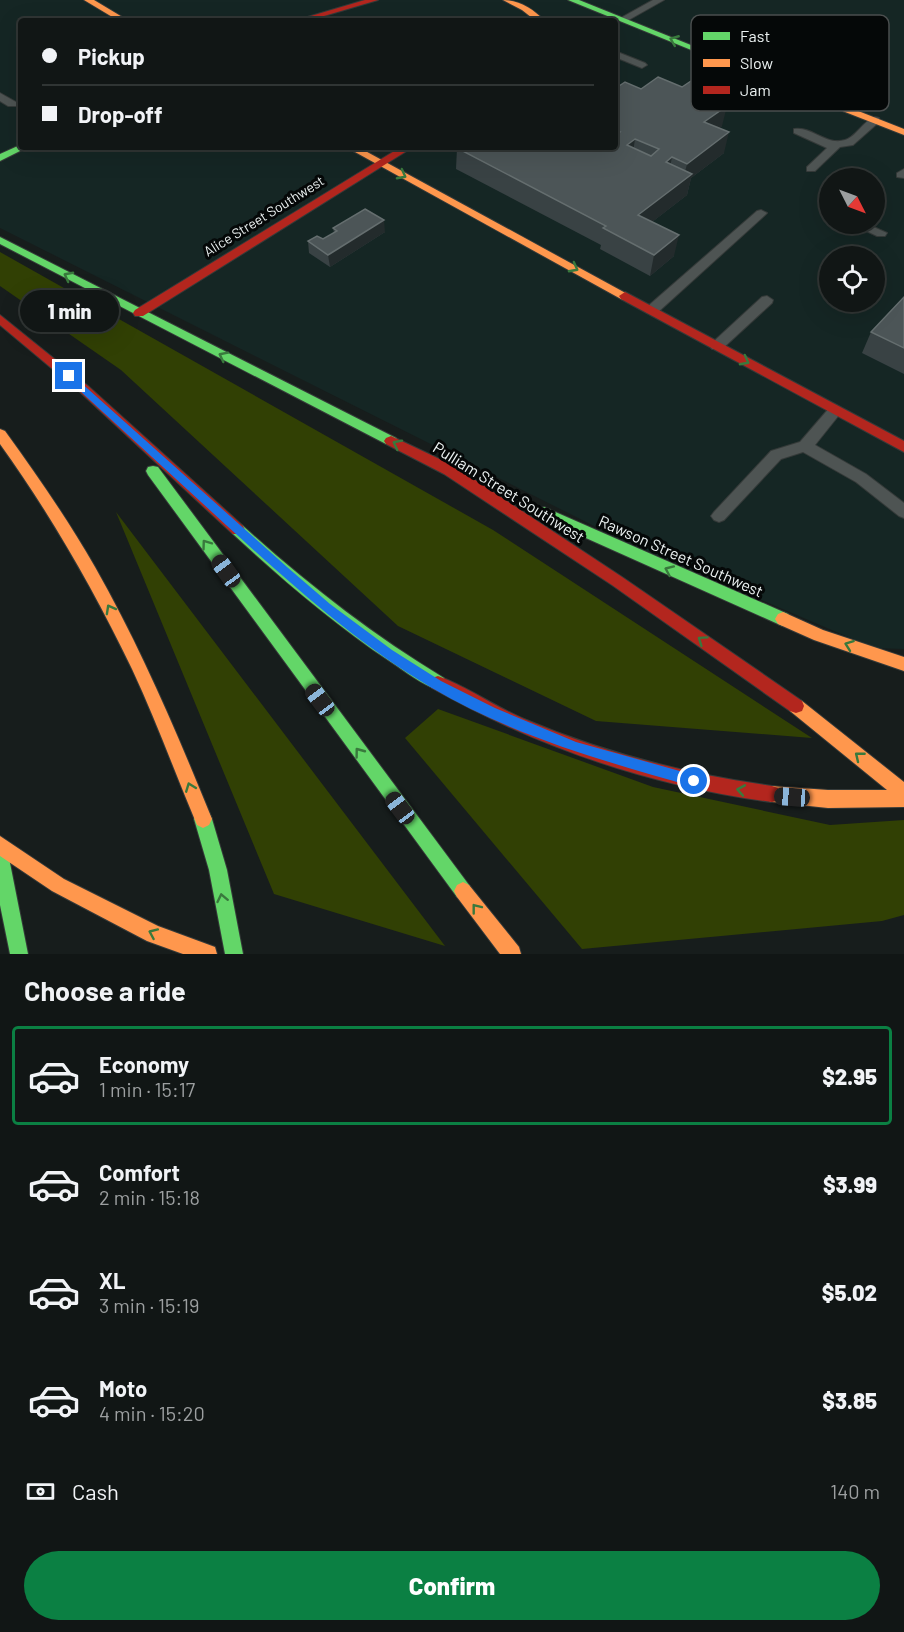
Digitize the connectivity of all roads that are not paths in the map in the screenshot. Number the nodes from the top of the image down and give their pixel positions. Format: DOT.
graph roads {
  1 [pos="88,0"];
  2 [pos="341,0"];
  3 [pos="374,0"];
  4 [pos="507,0"];
  5 [pos="572,0"];
  6 [pos="660,0"];
  7 [pos="119,18"];
  8 [pos="303,18"];
  9 [pos="308,18"];
  10 [pos="537,18"];
  11 [pos="610,18"];
  12 [pos="618,22"];
  13 [pos="691,50"];
  14 [pos="618,55"];
  15 [pos="634,70"];
  16 [pos="0,96"];
  17 [pos="12,104"];
  18 [pos="851,111"];
  19 [pos="875,120"];
  20 [pos="798,131"];
  21 [pos="904,132"];
  22 [pos="835,147"];
  23 [pos="18,149"];
  24 [pos="356,150"];
  25 [pos="403,150"];
  26 [pos="0,158"];
  27 [pos="380,163"];
  28 [pos="811,169"];
  29 [pos="760,213"];
  30 [pos="0,240"];
  31 [pos="767,300"];
  32 [pos="652,310"];
  33 [pos="139,313"];
  34 [pos="0,319"];
  35 [pos="717,346"];
  36 [pos="87,391"];
  37 [pos="836,410"];
  38 [pos="0,434"];
  39 [pos="806,446"];
  40 [pos="904,447"];
  41 [pos="449,470"];
  42 [pos="904,512"];
  43 [pos="719,516"];
  44 [pos="904,664"];
  45 [pos="904,793"];
  46 [pos="904,798"];
  47 [pos="0,845"];
  48 [pos="0,858"];
  49 [pos="0,945"];
  50 [pos="17,954"];
  51 [pos="208,954"];
  52 [pos="234,954"];
  53 [pos="512,954"];
  1 -- 7 [label="main road"];
  2 -- 8 [label="main road"];
  3 -- 9 [label="main road"];
  4 -- 10 [label="main road"];
  5 -- 11 [label="main road"];
  6 -- 12 [label="lane"];
  13 -- 12 [label="main road, one-way"];
  14 -- 15 [label="lane"];
  16 -- 17 [label="lane"];
  19 -- 18 [label="main road, one-way"];
  19 -- 21 [label="main road"];
  19 -- 22 [label="lane"];
  20 -- 22 [label="lane"];
  22 -- 28 [label="lane"];
  23 -- 26 [label="main road"];
  24 -- 27 [label="main road"];
  25 -- 27 [label="main road, Alice Street Southwest"];
  27 -- 32 [label="main road, one-way"];
  27 -- 33 [label="main road, Alice Street Southwest"];
  29 -- 32 [label="lane"];
  33 -- 30 [label="main road, Pulliam Street Southwest, one-way"];
  31 -- 35 [label="lane"];
  32 -- 35 [label="main road"];
  41 -- 33 [label="main road, Pulliam Street Southwest, one-way"];
  34 -- 36 [label="main road"];
  35 -- 37 [label="main road, one-way"];
  46 -- 36 [label="main road, one-way"];
  53 -- 36 [label="main road, one-way"];
  37 -- 39 [label="lane"];
  37 -- 40 [label="main road"];
  52 -- 38 [label="main road, one-way"];
  39 -- 42 [label="lane"];
  39 -- 43 [label="lane"];
  44 -- 41 [label="main road, Rawson Street Southwest, one-way"];
  45 -- 41 [label="main road, Pulliam Street Southwest, one-way"];
  51 -- 47 [label="main road, one-way"];
  48 -- 50 [label="main road"];
  49 -- 50 [label="main road"];
}
